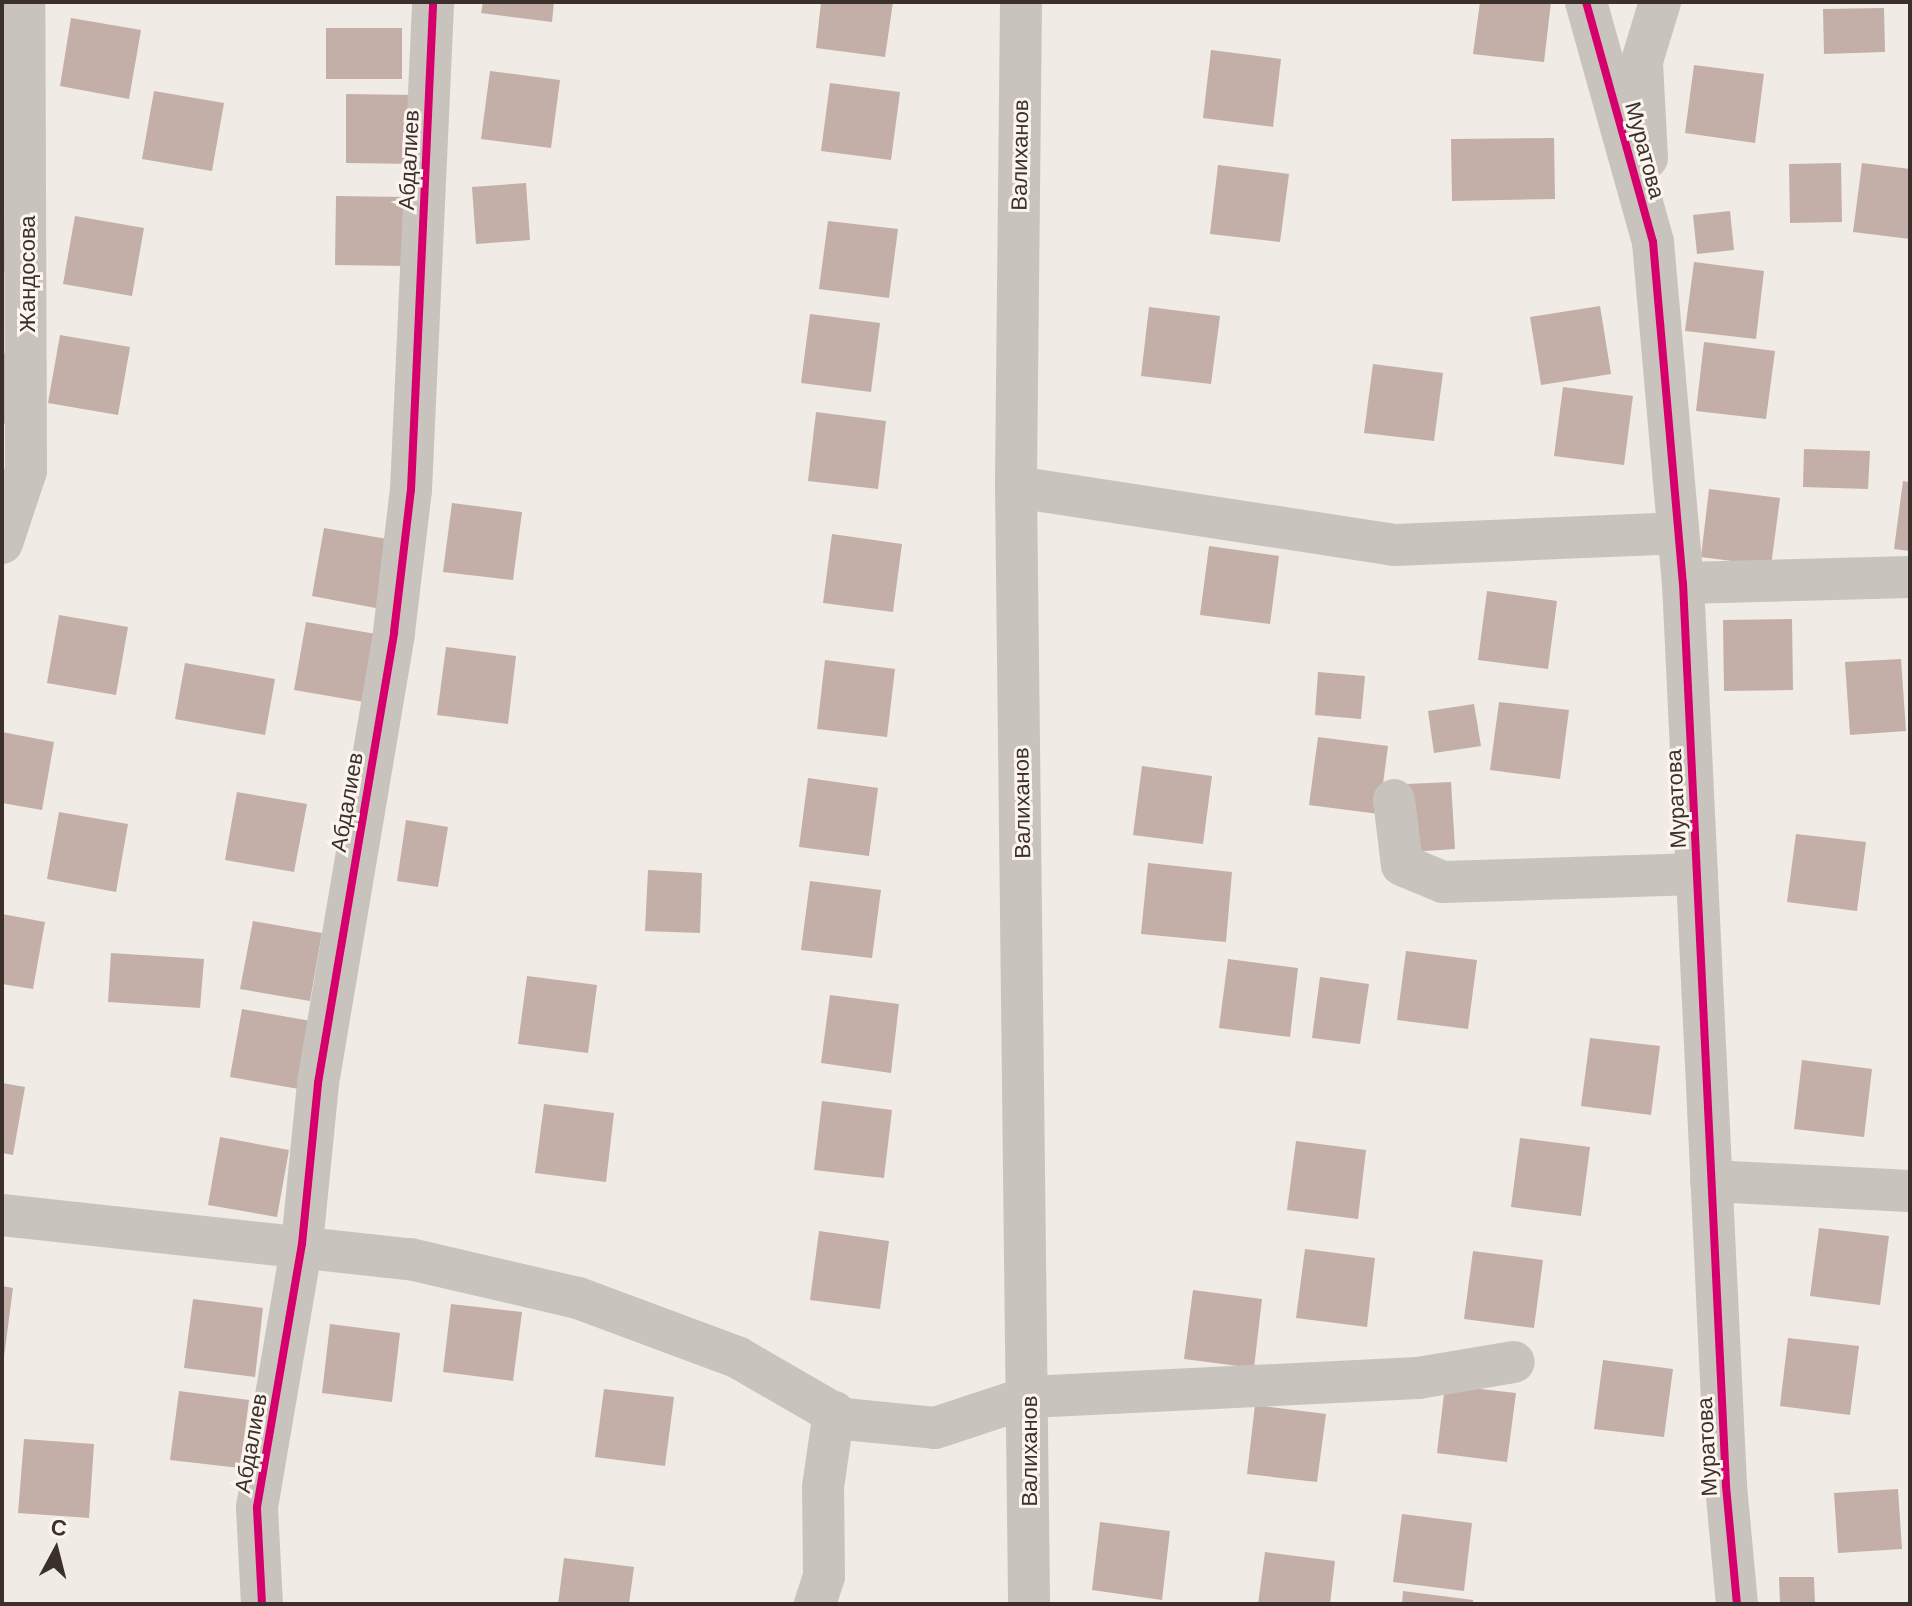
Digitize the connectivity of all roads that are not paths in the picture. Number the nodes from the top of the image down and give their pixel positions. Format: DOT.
graph roads {
  1 [pos="24,2"];
  2 [pos="433,2"];
  3 [pos="1021,2"];
  4 [pos="1586,2"];
  5 [pos="1660,2"];
  6 [pos="1653,242"];
  7 [pos="1016,487"];
  8 [pos="11,499"];
  9 [pos="1676,533"];
  10 [pos="2,543"];
  11 [pos="1910,577"];
  12 [pos="1683,583"];
  13 [pos="1394,800"];
  14 [pos="1697,874"];
  15 [pos="1711,1181"];
  16 [pos="1910,1191"];
  17 [pos="2,1215"];
  18 [pos="302,1244"];
  19 [pos="1514,1362"];
  20 [pos="1029,1397"];
  21 [pos="834,1412"];
  22 [pos="262,1604"];
  23 [pos="815,1604"];
  24 [pos="1029,1604"];
  25 [pos="1737,1604"];
  1 -- 8 [label="street, Жандосова"];
  2 -- 18 [label="street, Абдалиев"];
  3 -- 7 [label="street, Валиханов"];
  4 -- 6 [label="street, Муратова"];
  5 -- 6 [label="street, Муратова"];
  6 -- 9 [label="street, Муратова"];
  7 -- 9 [label="street"];
  7 -- 20 [label="street, Валиханов"];
  8 -- 10 [label="street, Жандосова"];
  9 -- 12 [label="street, Муратова"];
  11 -- 12 [label="street"];
  12 -- 14 [label="street, Муратова"];
  13 -- 14 [label="street"];
  14 -- 15 [label="street, Муратова"];
  15 -- 16 [label="street"];
  15 -- 25 [label="street, Муратова"];
  17 -- 18 [label="street"];
  18 -- 21 [label="street"];
  18 -- 22 [label="street, Абдалиев"];
  19 -- 20 [label="street"];
  20 -- 21 [label="street"];
  20 -- 24 [label="street, Валиханов"];
  21 -- 23 [label="street"];
}
